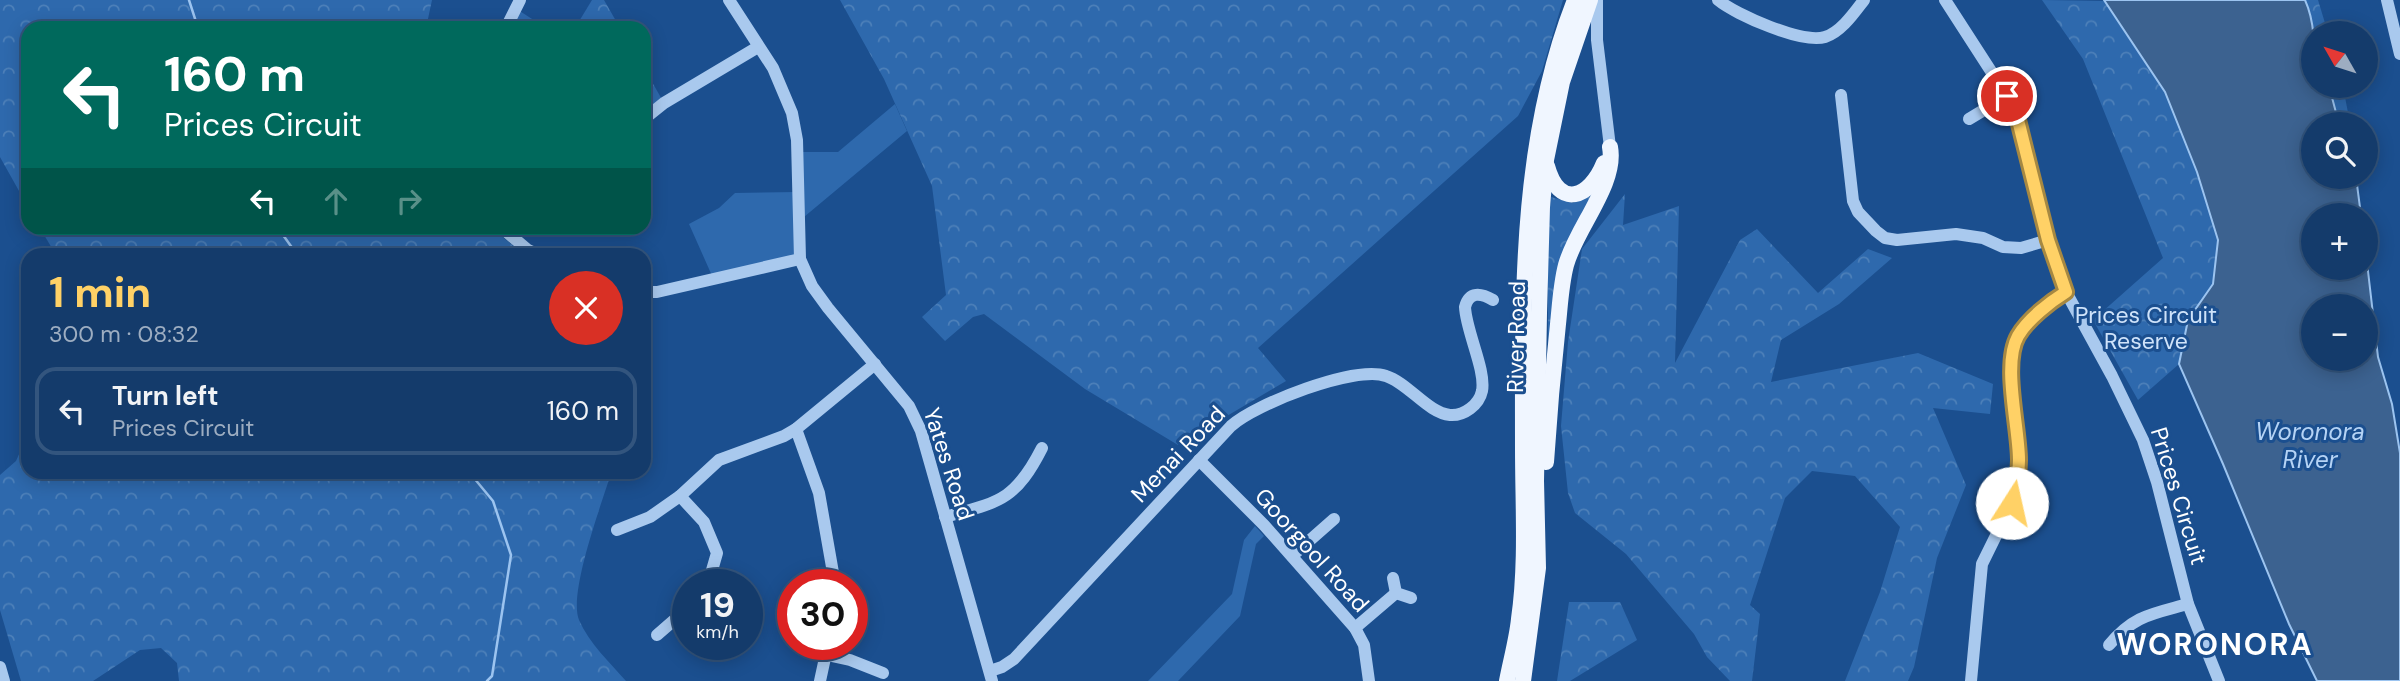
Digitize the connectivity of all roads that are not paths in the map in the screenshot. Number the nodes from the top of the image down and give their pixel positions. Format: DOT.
graph roads {
  1 [pos="520,0"];
  2 [pos="729,0"];
  3 [pos="1575,0"];
  4 [pos="1590,0"];
  5 [pos="1597,0"];
  6 [pos="1718,0"];
  7 [pos="1864,0"];
  8 [pos="1945,0"];
  9 [pos="2393,7"];
  10 [pos="510,21"];
  11 [pos="758,47"];
  12 [pos="1563,54"];
  13 [pos="2400,54"];
  14 [pos="1841,95"];
  15 [pos="2007,96"];
  16 [pos="651,113"];
  17 [pos="1969,119"];
  18 [pos="1610,148"];
  19 [pos="1546,160"];
  20 [pos="510,235"];
  21 [pos="2048,240"];
  22 [pos="526,248"];
  23 [pos="800,259"];
  24 [pos="651,292"];
  25 [pos="2066,292"];
  26 [pos="1493,300"];
  27 [pos="875,364"];
  28 [pos="796,429"];
  29 [pos="1042,448"];
  30 [pos="1199,460"];
  31 [pos="680,496"];
  32 [pos="945,517"];
  33 [pos="1334,519"];
  34 [pos="1538,519"];
  35 [pos="617,530"];
  36 [pos="1292,556"];
  37 [pos="712,569"];
  38 [pos="832,569"];
  39 [pos="1393,578"];
  40 [pos="1396,593"];
  41 [pos="1411,598"];
  42 [pos="2188,604"];
  43 [pos="672,622"];
  44 [pos="1355,628"];
  45 [pos="657,635"];
  46 [pos="2109,645"];
  47 [pos="825,660"];
  48 [pos="853,660"];
  49 [pos="0,667"];
  50 [pos="883,673"];
  51 [pos="991,676"];
  52 [pos="4,681"];
  53 [pos="820,681"];
  54 [pos="1369,681"];
  55 [pos="1507,681"];
  56 [pos="1522,681"];
  57 [pos="1970,681"];
  58 [pos="2219,681"];
  1 -- 10 [label="street"];
  2 -- 11 [label="street, Yates Road"];
  3 -- 12 [label="main road, River Road"];
  4 -- 12 [label="main road, River Road"];
  5 -- 18 [label="street"];
  6 -- 7 [label="street"];
  8 -- 15 [label="street, Prices Circuit"];
  9 -- 13 [label="street"];
  11 -- 16 [label="street"];
  11 -- 23 [label="street, Yates Road"];
  12 -- 19 [label="main road, River Road"];
  12 -- 55 [label="main road, River Road"];
  14 -- 21 [label="street"];
  15 -- 17 [label="street"];
  15 -- 21 [label="street, Prices Circuit"];
  18 -- 19 [label="main road"];
  18 -- 34 [label="main road"];
  19 -- 34 [label="main road, River Road"];
  20 -- 22 [label="street"];
  21 -- 25 [label="street, Prices Circuit"];
  23 -- 24 [label="street"];
  23 -- 27 [label="street, Yates Road"];
  25 -- 42 [label="street, Prices Circuit"];
  25 -- 57 [label="street"];
  26 -- 30 [label="street, Menai Road"];
  27 -- 28 [label="street"];
  27 -- 32 [label="street, Yates Road"];
  28 -- 31 [label="street"];
  28 -- 38 [label="street"];
  29 -- 32 [label="street"];
  30 -- 36 [label="street, Goorgool Road"];
  30 -- 51 [label="street, Menai Road"];
  31 -- 35 [label="street"];
  31 -- 37 [label="street"];
  32 -- 51 [label="street, Yates Road"];
  33 -- 36 [label="street"];
  34 -- 56 [label="main road, River Road"];
  36 -- 44 [label="street, Goorgool Road"];
  39 -- 40 [label="street"];
  40 -- 41 [label="street"];
  40 -- 44 [label="street"];
  42 -- 46 [label="street"];
  42 -- 58 [label="street, Prices Circuit"];
  43 -- 45 [label="street"];
  44 -- 54 [label="street, Goorgool Road"];
  47 -- 53 [label="street"];
  48 -- 50 [label="street"];
  49 -- 52 [label="street"];
}
